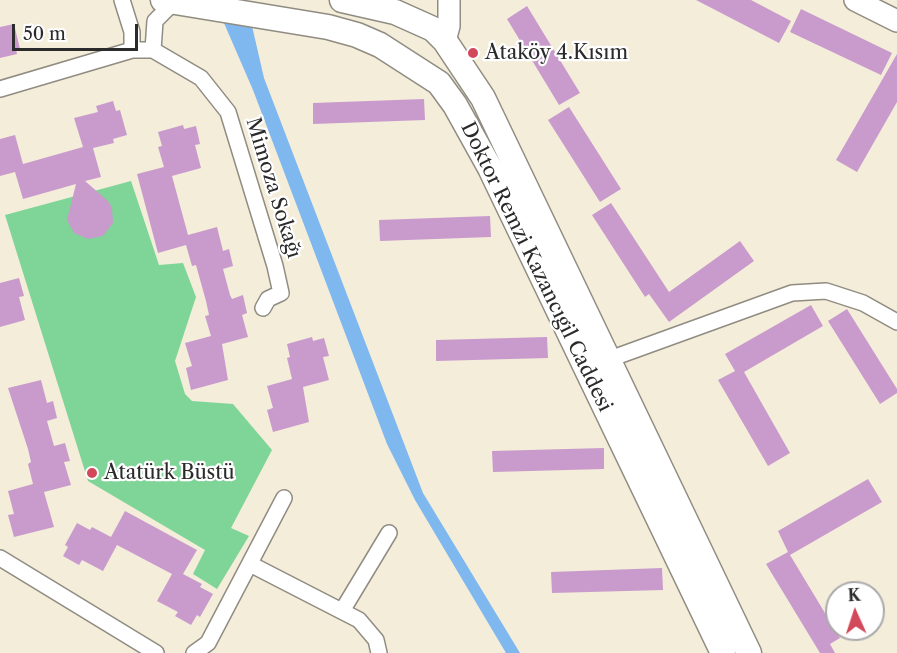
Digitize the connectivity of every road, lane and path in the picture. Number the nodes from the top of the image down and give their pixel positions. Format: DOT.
graph roads {
  1 [pos="122,0"];
  2 [pos="342,0"];
  3 [pos="449,0"];
  4 [pos="855,0"];
  5 [pos="175,2"];
  6 [pos="400,6"];
  7 [pos="897,21"];
  8 [pos="445,41"];
  9 [pos="380,45"];
  10 [pos="132,50"];
  11 [pos="153,50"];
  12 [pos="416,66"];
  13 [pos="0,89"];
  14 [pos="262,308"];
  15 [pos="897,322"];
  16 [pos="607,360"];
  17 [pos="284,498"];
  18 [pos="389,533"];
  19 [pos="0,558"];
  20 [pos="250,564"];
  21 [pos="342,611"];
  22 [pos="210,648"];
  23 [pos="156,653"];
  24 [pos="194,653"];
  25 [pos="379,653"];
  26 [pos="723,653"];
  27 [pos="749,653"];
  1 -- 10 [label="street"];
  2 -- 6 [label="main road, Doktor Remzi Kazancıgil Caddesi"];
  3 -- 8 [label="main road"];
  4 -- 7 [label="main road"];
  5 -- 9 [label="main road, Doktor Remzi Kazancıgil Caddesi"];
  5 -- 11 [label="street"];
  6 -- 8 [label="main road, Doktor Remzi Kazancıgil Caddesi"];
  6 -- 9 [label="main road"];
  8 -- 12 [label="main road"];
  8 -- 16 [label="main road, Doktor Remzi Kazancıgil Caddesi"];
  9 -- 12 [label="main road, Doktor Remzi Kazancıgil Caddesi"];
  10 -- 11 [label="street"];
  10 -- 13 [label="street"];
  11 -- 14 [label="street, Mimoza Sokağı"];
  12 -- 26 [label="main road, Doktor Remzi Kazancıgil Caddesi"];
  15 -- 16 [label="street"];
  16 -- 27 [label="main road, Doktor Remzi Kazancıgil Caddesi"];
  17 -- 20 [label="street"];
  18 -- 21 [label="street"];
  19 -- 23 [label="street"];
  20 -- 21 [label="street"];
  20 -- 22 [label="street"];
  21 -- 25 [label="street"];
  22 -- 24 [label="street"];
}
